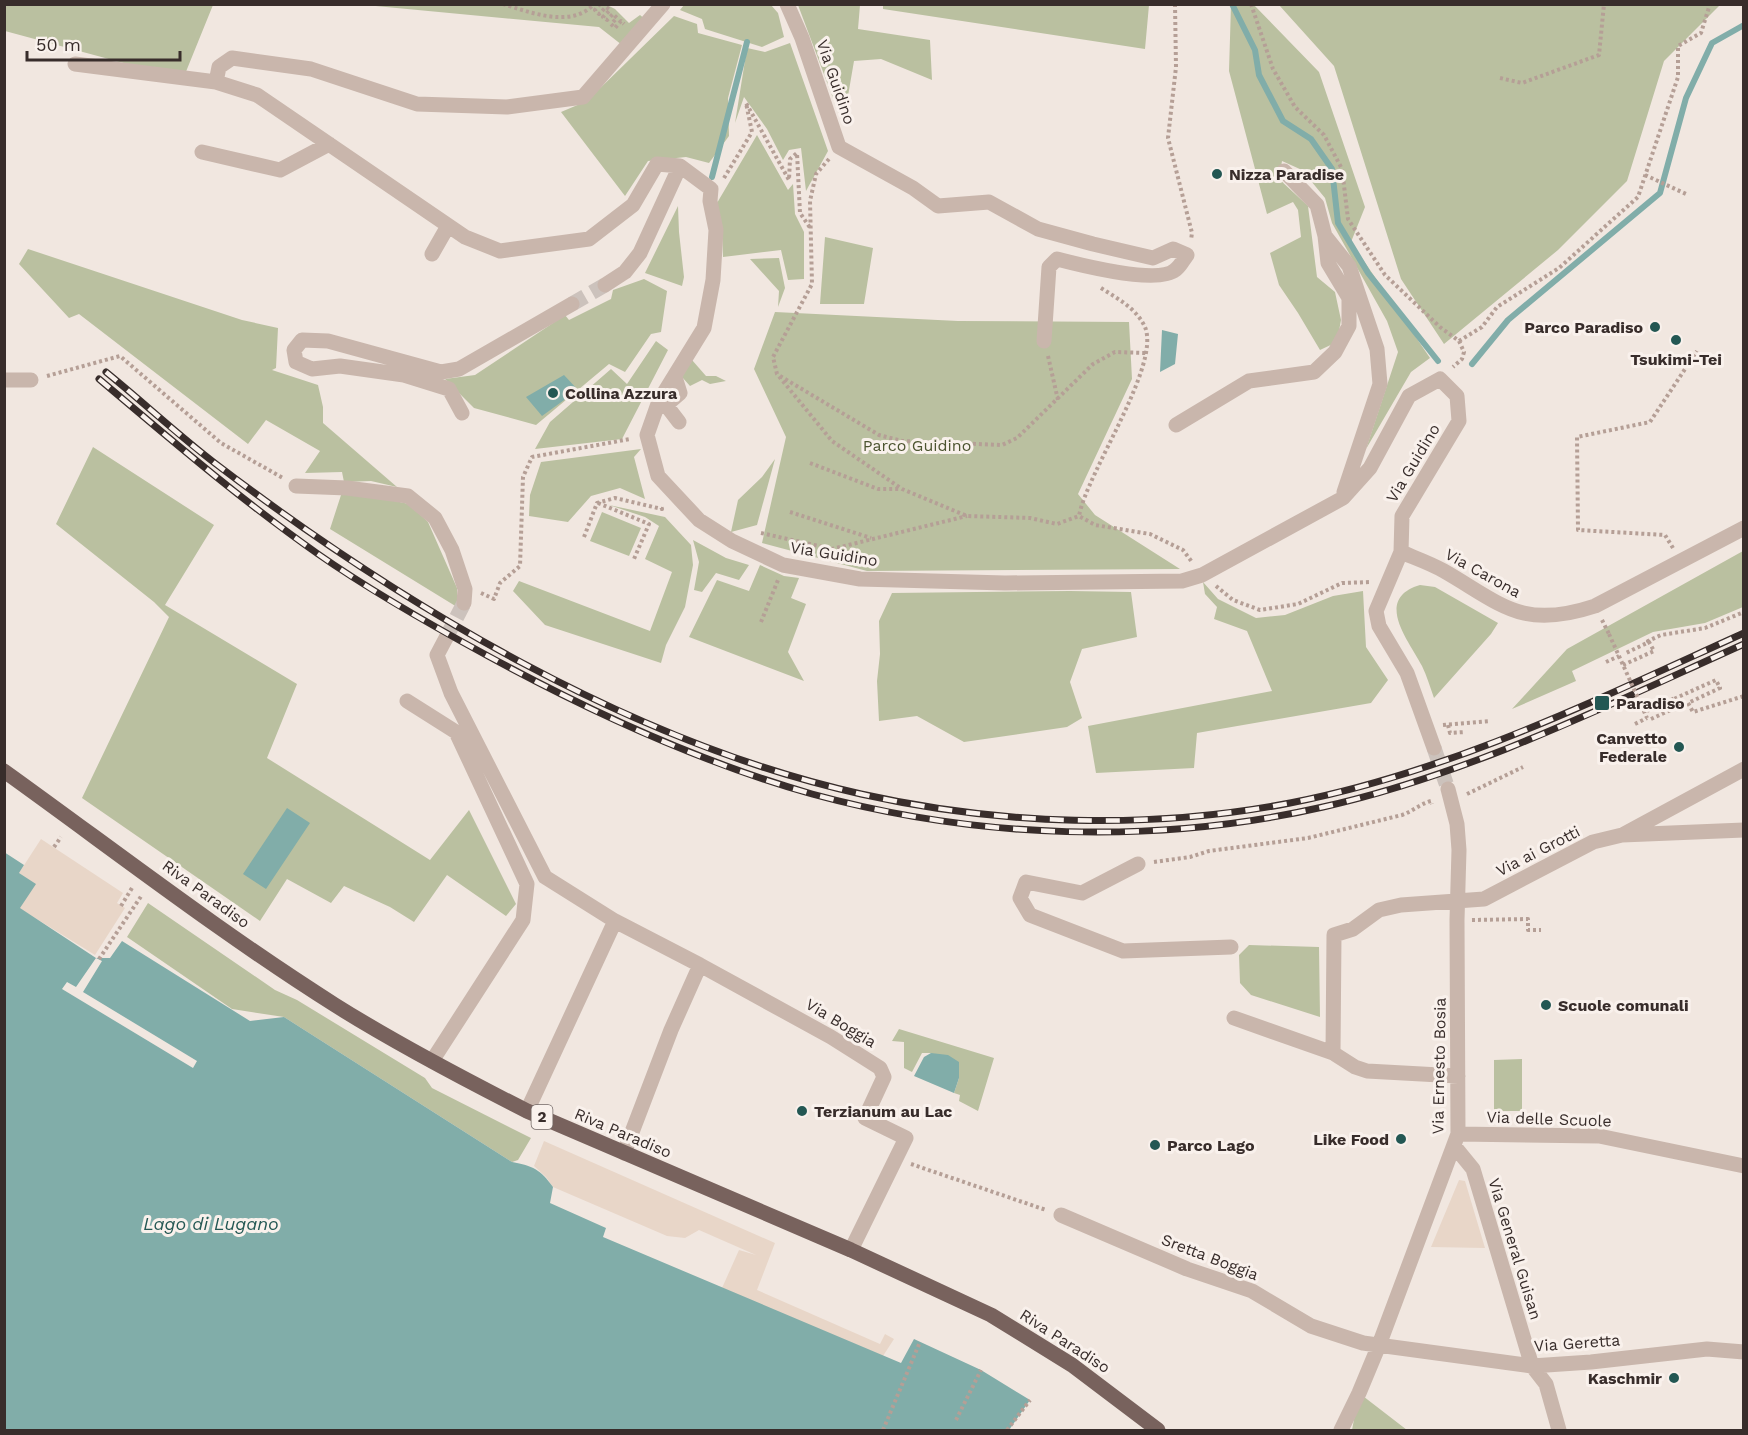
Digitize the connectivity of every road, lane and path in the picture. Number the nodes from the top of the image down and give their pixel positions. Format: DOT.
graph roads {
  1 [pos="502,4"];
  2 [pos="594,4"];
  3 [pos="600,4"];
  4 [pos="649,4"];
  5 [pos="663,4"];
  6 [pos="787,4"];
  7 [pos="1174,4"];
  8 [pos="1251,4"];
  9 [pos="1604,4"];
  10 [pos="1710,4"];
  11 [pos="650,22"];
  12 [pos="637,37"];
  13 [pos="75,64"];
  14 [pos="1500,78"];
  15 [pos="216,82"];
  16 [pos="329,144"];
  17 [pos="839,147"];
  18 [pos="202,152"];
  19 [pos="680,166"];
  20 [pos="1284,171"];
  21 [pos="1645,174"];
  22 [pos="1686,194"];
  23 [pos="710,201"];
  24 [pos="448,226"];
  25 [pos="811,229"];
  26 [pos="1325,236"];
  27 [pos="432,254"];
  28 [pos="1187,255"];
  29 [pos="1093,283"];
  30 [pos="605,285"];
  31 [pos="572,304"];
  32 [pos="1044,341"];
  33 [pos="1459,341"];
  34 [pos="1697,351"];
  35 [pos="1146,353"];
  36 [pos="777,374"];
  37 [pos="675,377"];
  38 [pos="1440,379"];
  39 [pos="4,380"];
  40 [pos="31,380"];
  41 [pos="1058,400"];
  42 [pos="462,413"];
  43 [pos="679,422"];
  44 [pos="1176,425"];
  45 [pos="647,435"];
  46 [pos="810,463"];
  47 [pos="296,486"];
  48 [pos="902,489"];
  49 [pos="1342,498"];
  50 [pos="658,499"];
  51 [pos="597,503"];
  52 [pos="790,512"];
  53 [pos="967,516"];
  54 [pos="1079,516"];
  55 [pos="1743,528"];
  56 [pos="584,537"];
  57 [pos="872,538"];
  58 [pos="732,541"];
  59 [pos="1401,552"];
  60 [pos="634,559"];
  61 [pos="1680,560"];
  62 [pos="783,565"];
  63 [pos="1202,575"];
  64 [pos="1387,583"];
  65 [pos="464,603"];
  66 [pos="1743,612"];
  67 [pos="761,622"];
  68 [pos="1603,623"];
  69 [pos="446,638"];
  70 [pos="1649,642"];
  71 [pos="1626,653"];
  72 [pos="1619,656"];
  73 [pos="1606,662"];
  74 [pos="1623,665"];
  75 [pos="1743,696"];
  76 [pos="407,701"];
  77 [pos="1647,711"];
  78 [pos="1651,719"];
  79 [pos="1490,721"];
  80 [pos="1635,724"];
  81 [pos="1465,732"];
  82 [pos="1434,748"];
  83 [pos="1523,767"];
  84 [pos="1743,769"];
  85 [pos="4,771"];
  86 [pos="1448,789"];
  87 [pos="1464,795"];
  88 [pos="1434,812"];
  89 [pos="1743,830"];
  90 [pos="1622,836"];
  91 [pos="61,837"];
  92 [pos="54,847"];
  93 [pos="1138,864"];
  94 [pos="132,888"];
  95 [pos="142,895"];
  96 [pos="1458,902"];
  97 [pos="121,906"];
  98 [pos="1457,920"];
  99 [pos="615,921"];
  100 [pos="1541,930"];
  101 [pos="1231,947"];
  102 [pos="99,959"];
  103 [pos="700,964"];
  104 [pos="1234,1018"];
  105 [pos="1333,1053"];
  106 [pos="432,1061"];
  107 [pos="1458,1076"];
  108 [pos="527,1110"];
  109 [pos="1457,1141"];
  110 [pos="624,1152"];
  111 [pos="897,1158"];
  112 [pos="1743,1166"];
  113 [pos="1061,1215"];
  114 [pos="851,1250"];
  115 [pos="920,1342"];
  116 [pos="1378,1345"];
  117 [pos="1743,1352"];
  118 [pos="1532,1366"];
  119 [pos="981,1370"];
  120 [pos="1030,1400"];
  121 [pos="956,1420"];
  122 [pos="883,1431"];
  123 [pos="1007,1431"];
  124 [pos="1158,1431"];
  125 [pos="1341,1431"];
  126 [pos="1559,1431"];
  1 -- 2 [label="path"];
  3 -- 12 [label="path"];
  4 -- 11 [label="street"];
  5 -- 11 [label="street"];
  6 -- 17 [label="street, Via Guidino"];
  7 -- 28 [label="path"];
  8 -- 33 [label="path"];
  9 -- 14 [label="path"];
  10 -- 21 [label="path"];
  11 -- 12 [label="street"];
  12 -- 15 [label="street"];
  13 -- 15 [label="street"];
  15 -- 16 [label="street"];
  16 -- 18 [label="street"];
  16 -- 24 [label="street"];
  17 -- 25 [label="path"];
  17 -- 28 [label="street, Via Guidino"];
  19 -- 23 [label="street"];
  19 -- 24 [label="street"];
  19 -- 30 [label="street"];
  20 -- 26 [label="street"];
  21 -- 22 [label="path"];
  21 -- 33 [label="path"];
  23 -- 25 [label="path"];
  23 -- 37 [label="street"];
  24 -- 27 [label="street"];
  25 -- 36 [label="path"];
  26 -- 44 [label="street"];
  26 -- 49 [label="street"];
  28 -- 32 [label="street"];
  29 -- 35 [label="path"];
  31 -- 42 [label="street"];
  32 -- 41 [label="path"];
  33 -- 38 [label="path"];
  34 -- 61 [label="path"];
  35 -- 41 [label="path"];
  35 -- 54 [label="path"];
  36 -- 41 [label="path"];
  36 -- 48 [label="path"];
  37 -- 43 [label="street"];
  37 -- 45 [label="street"];
  38 -- 49 [label="street, Via Guidino"];
  38 -- 59 [label="street, Via Guidino"];
  39 -- 40 [label="street"];
  40 -- 47 [label="path"];
  45 -- 58 [label="street, Via Guidino"];
  45 -- 65 [label="path"];
  46 -- 48 [label="path"];
  47 -- 65 [label="street"];
  48 -- 53 [label="path"];
  49 -- 63 [label="street, Via Guidino"];
  50 -- 51 [label="path"];
  51 -- 56 [label="path"];
  51 -- 60 [label="path"];
  52 -- 57 [label="path"];
  53 -- 54 [label="path"];
  53 -- 57 [label="path"];
  54 -- 63 [label="path"];
  55 -- 61 [label="street, Via Carona"];
  57 -- 58 [label="path"];
  58 -- 62 [label="street, Via Guidino"];
  59 -- 61 [label="street, Via Carona"];
  59 -- 64 [label="street"];
  62 -- 63 [label="street, Via Guidino"];
  62 -- 67 [label="path"];
  63 -- 64 [label="path"];
  64 -- 82 [label="street"];
  66 -- 70 [label="path"];
  68 -- 72 [label="path, bridge"];
  69 -- 99 [label="street, Via Boggia"];
  70 -- 71 [label="path"];
  70 -- 74 [label="path, bridge"];
  72 -- 73 [label="path"];
  72 -- 74 [label="path, bridge"];
  74 -- 77 [label="path, bridge"];
  75 -- 77 [label="path"];
  76 -- 106 [label="street"];
  77 -- 78 [label="path, bridge"];
  77 -- 80 [label="path, bridge"];
  79 -- 81 [label="path"];
  83 -- 87 [label="path"];
  84 -- 90 [label="street"];
  85 -- 106 [label="main road, Riva Paradiso / 2"];
  86 -- 96 [label="street, Via Ernesto Bosia"];
  88 -- 93 [label="path"];
  89 -- 90 [label="street, Via ai Grotti"];
  90 -- 96 [label="street, Via ai Grotti"];
  91 -- 92 [label="path"];
  93 -- 101 [label="street"];
  94 -- 97 [label="path"];
  95 -- 102 [label="path"];
  96 -- 98 [label="street, Via Ernesto Bosia"];
  96 -- 105 [label="street, Via ai Grotti"];
  98 -- 100 [label="path"];
  98 -- 107 [label="street, Via Ernesto Bosia"];
  99 -- 103 [label="street, Via Boggia"];
  99 -- 108 [label="street"];
  103 -- 110 [label="street"];
  103 -- 111 [label="street, Via Boggia"];
  104 -- 105 [label="street"];
  105 -- 107 [label="street"];
  106 -- 108 [label="main road, Riva Paradiso / 2"];
  107 -- 109 [label="street, Via Ernesto Bosia"];
  108 -- 110 [label="main road, Riva Paradiso / 2"];
  109 -- 112 [label="street, Via delle Scuole"];
  109 -- 116 [label="street, Via Ernesto Bosia"];
  109 -- 118 [label="street, Via General Guisan"];
  110 -- 114 [label="main road, Riva Paradiso / 2"];
  111 -- 113 [label="path"];
  111 -- 114 [label="street, Via Boggia"];
  113 -- 116 [label="street, Sretta Boggia"];
  114 -- 124 [label="main road, Riva Paradiso / 2"];
  115 -- 122 [label="path"];
  116 -- 118 [label="street, Via Geretta"];
  116 -- 125 [label="street, Via Ernesto Bosia"];
  117 -- 118 [label="street, Via Geretta"];
  118 -- 126 [label="street, Via General Guisan"];
  119 -- 121 [label="path"];
  120 -- 123 [label="path"];
}
